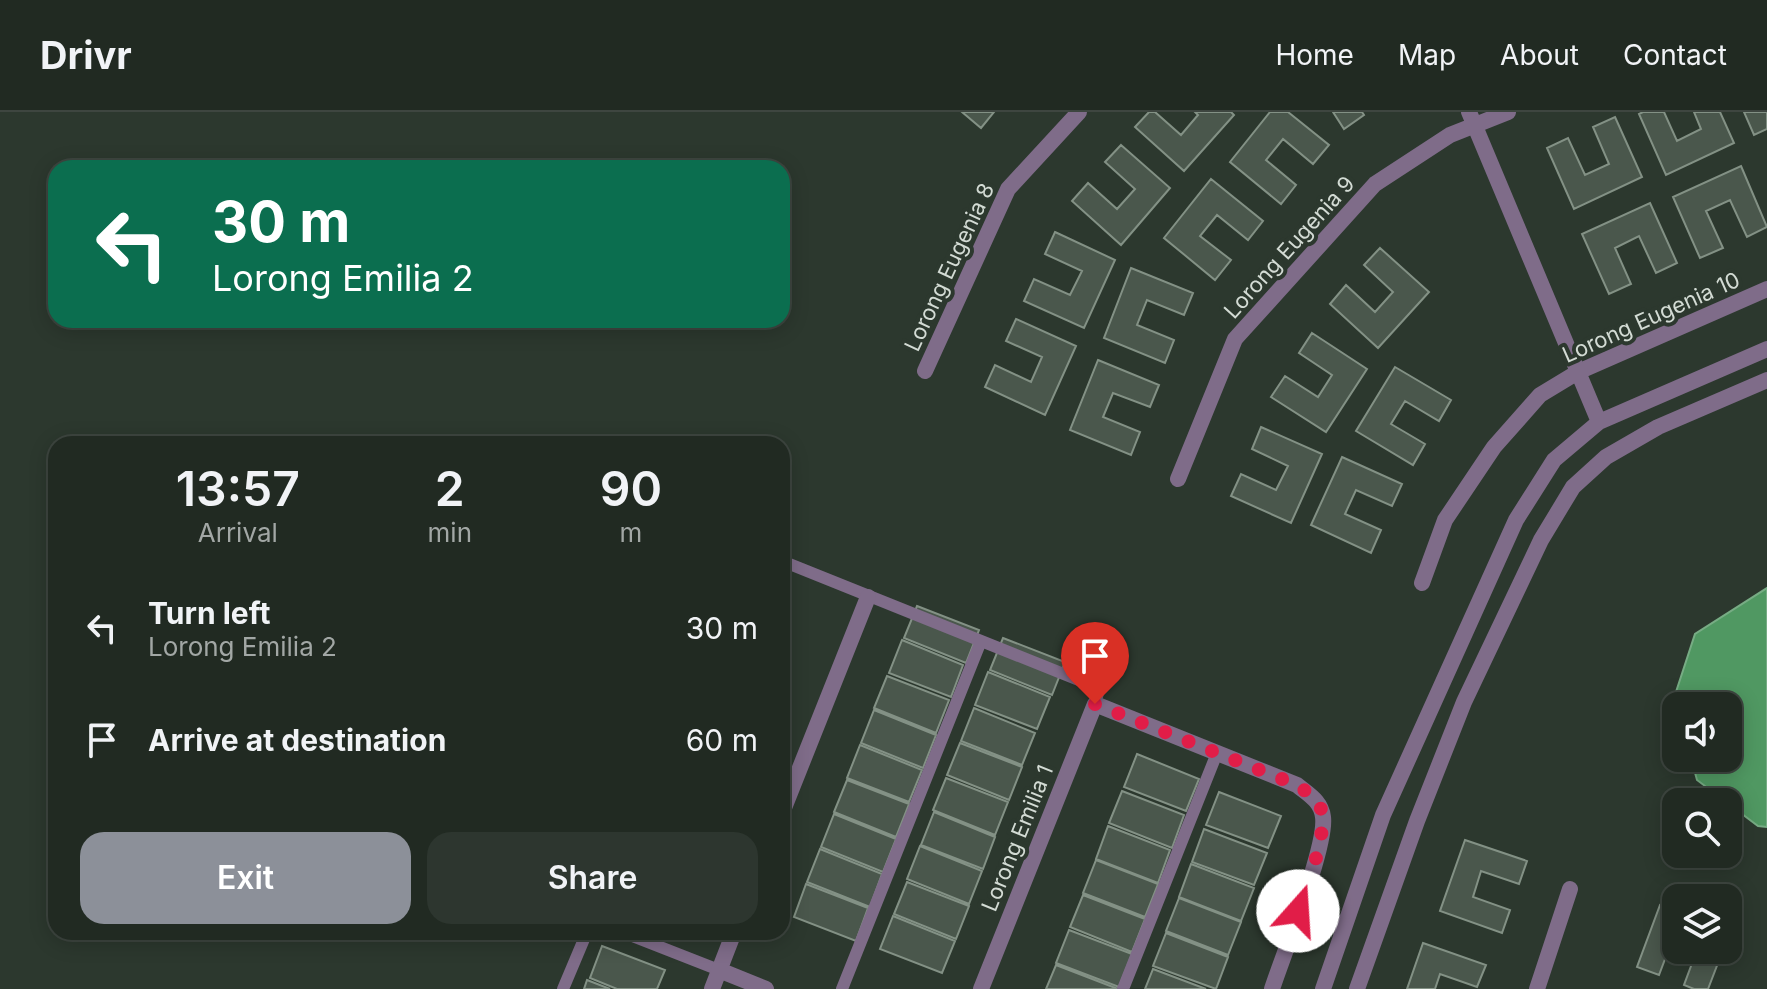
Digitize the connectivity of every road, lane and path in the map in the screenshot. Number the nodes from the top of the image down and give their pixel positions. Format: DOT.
graph roads {
  1 [pos="1079,112"];
  2 [pos="1508,112"];
  3 [pos="1472,119"];
  4 [pos="1767,289"];
  5 [pos="1767,349"];
  6 [pos="925,371"];
  7 [pos="1578,372"];
  8 [pos="1767,380"];
  9 [pos="1599,422"];
  10 [pos="1178,479"];
  11 [pos="790,564"];
  12 [pos="1422,583"];
  13 [pos="868,597"];
  14 [pos="981,641"];
  15 [pos="1095,704"];
  16 [pos="1217,753"];
  17 [pos="790,793"];
  18 [pos="1570,889"];
  19 [pos="584,940"];
  20 [pos="642,940"];
  21 [pos="731,940"];
  22 [pos="719,970"];
  23 [pos="984,988"];
  24 [pos="563,989"];
  25 [pos="712,989"];
  26 [pos="766,989"];
  27 [pos="842,989"];
  28 [pos="1123,989"];
  29 [pos="1272,989"];
  30 [pos="1323,989"];
  31 [pos="1357,989"];
  32 [pos="1537,989"];
  1 -- 6 [label="street, Lorong Eugenia 8"];
  2 -- 3 [label="street, Lorong Eugenia 9"];
  3 -- 7 [label="street"];
  3 -- 10 [label="street, Lorong Eugenia 9"];
  4 -- 7 [label="street, Lorong Eugenia 10"];
  5 -- 9 [label="street"];
  7 -- 9 [label="street"];
  7 -- 12 [label="street, Lorong Eugenia 10"];
  8 -- 31 [label="street"];
  9 -- 30 [label="street"];
  11 -- 13 [label="lane"];
  13 -- 14 [label="lane"];
  13 -- 17 [label="street"];
  14 -- 15 [label="lane"];
  14 -- 27 [label="lane"];
  15 -- 16 [label="street"];
  15 -- 23 [label="street, Lorong Emilia 1"];
  16 -- 28 [label="lane"];
  16 -- 29 [label="street"];
  18 -- 32 [label="street"];
  19 -- 24 [label="lane"];
  20 -- 22 [label="lane"];
  21 -- 22 [label="street"];
  22 -- 25 [label="street"];
  22 -- 26 [label="street"];
}
